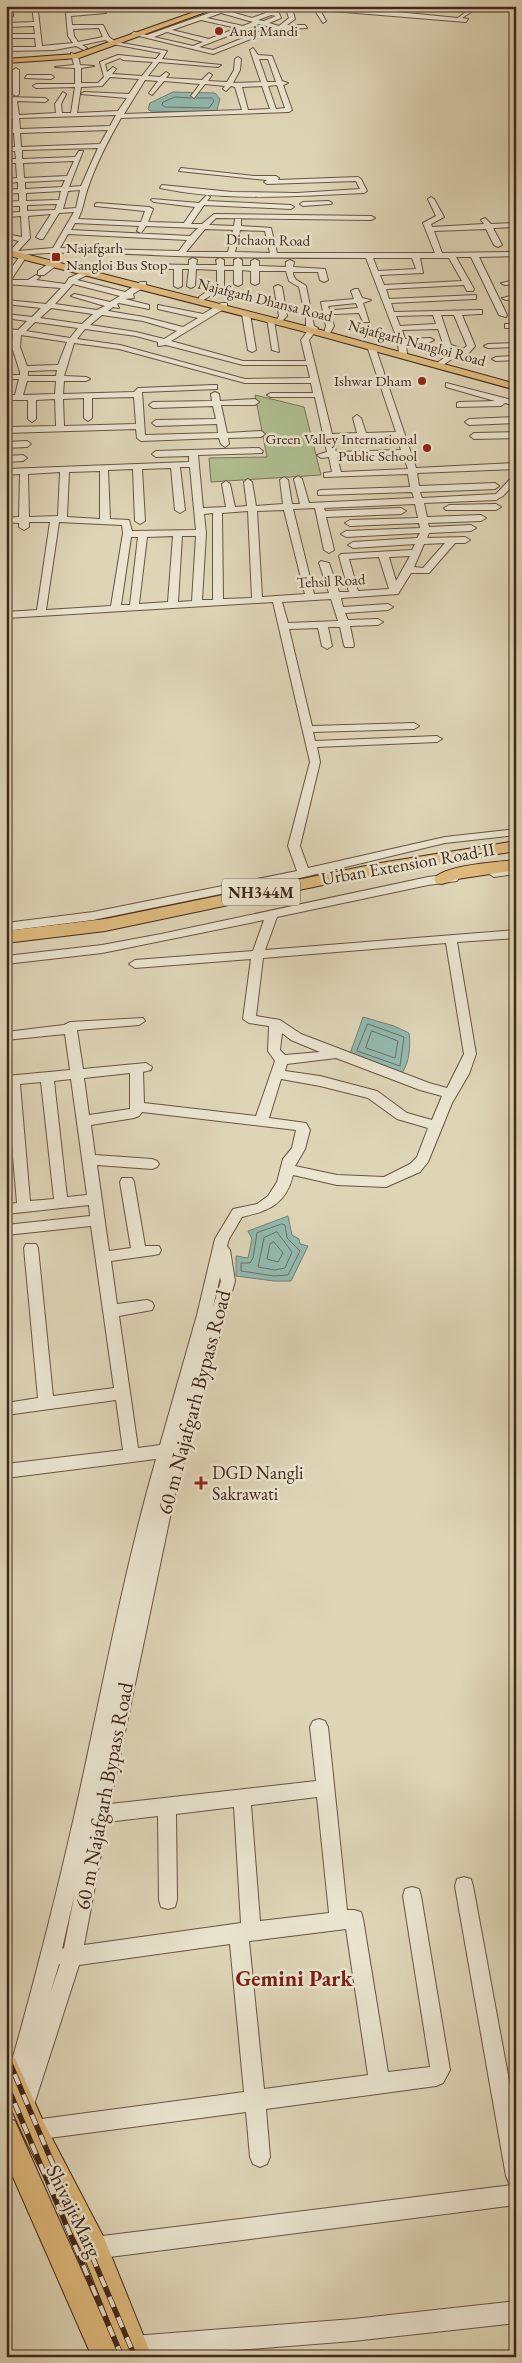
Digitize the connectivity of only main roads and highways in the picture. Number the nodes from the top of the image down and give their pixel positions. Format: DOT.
graph roads {
  1 [pos="214,8"];
  2 [pos="136,35"];
  3 [pos="6,60"];
  4 [pos="12,253"];
  5 [pos="141,285"];
  6 [pos="223,306"];
  7 [pos="312,328"];
  8 [pos="403,349"];
  9 [pos="516,386"];
  10 [pos="516,840"];
  11 [pos="516,846"];
  12 [pos="405,849"];
  13 [pos="516,858"];
  14 [pos="516,865"];
  15 [pos="442,879"];
  16 [pos="6,937"];
  17 [pos="6,948"];
  18 [pos="15,2102"];
  19 [pos="6,2130"];
  20 [pos="136,2352"];
  21 [pos="106,2357"];
  1 -- 2 [label="main road"];
  1 -- 2 [label="main road"];
  2 -- 3 [label="main road"];
  4 -- 5 [label="main road, Najafgarh Dhansa Road"];
  4 -- 5 [label="main road, Najafgarh Nangloi Road"];
  5 -- 6 [label="main road, Najafgarh Nangloi Road"];
  5 -- 6 [label="main road, Najafgarh Dhansa Road"];
  6 -- 7 [label="main road, Najafgarh Dhansa Road"];
  6 -- 7 [label="main road, Najafgarh Nangloi Road"];
  7 -- 8 [label="main road, Najafgarh Dhansa Road"];
  7 -- 8 [label="main road, Najafgarh Nangloi Road"];
  8 -- 9 [label="main road, Najafgarh Nangloi Road"];
  10 -- 12 [label="highway"];
  11 -- 16 [label="highway, Urban Extension Road-II / NH344M"];
  13 -- 17 [label="highway, Urban Extension Road-II / NH344M"];
  14 -- 15 [label="highway"];
  18 -- 20 [label="main road, Shivaji Marg"];
  19 -- 21 [label="main road, Shivaji Marg"];
}
